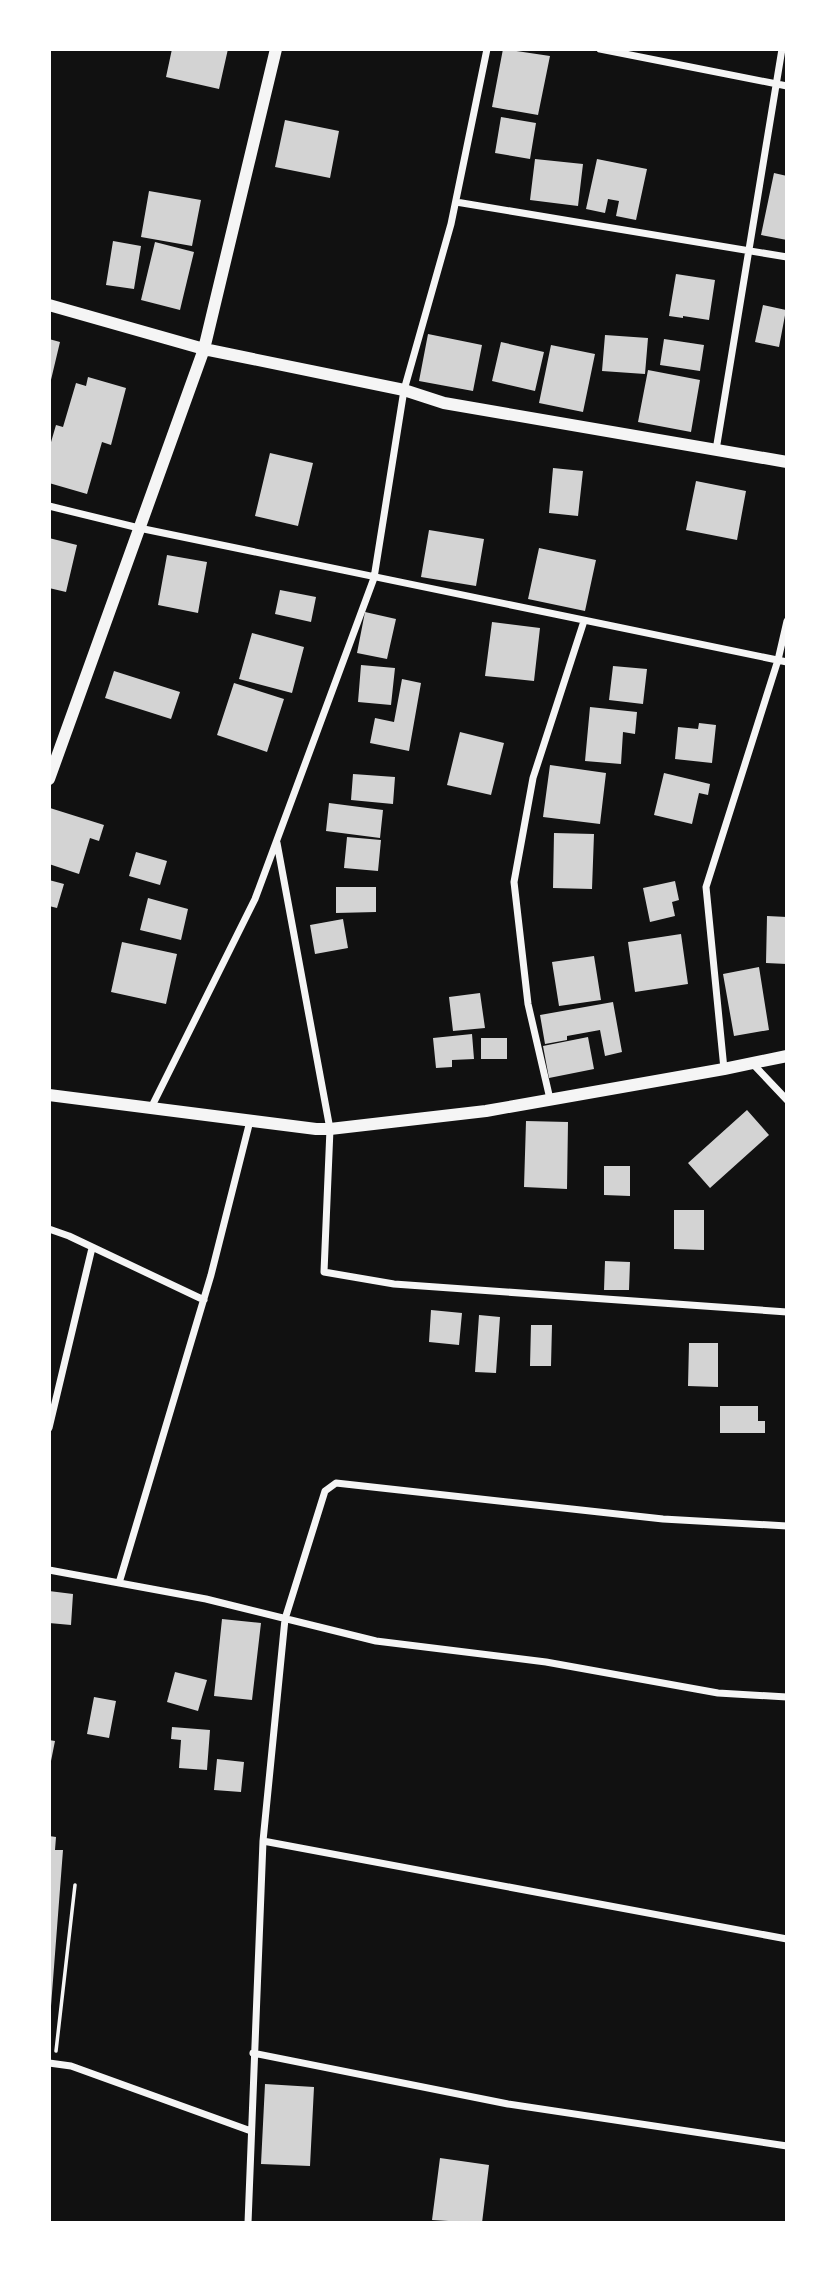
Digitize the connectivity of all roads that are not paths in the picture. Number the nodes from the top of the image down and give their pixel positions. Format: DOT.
graph roads {
  1 [pos="276,49"];
  2 [pos="487,49"];
  3 [pos="600,49"];
  4 [pos="782,49"];
  5 [pos="775,83"];
  6 [pos="787,86"];
  7 [pos="456,202"];
  8 [pos="748,250"];
  9 [pos="787,257"];
  10 [pos="49,306"];
  11 [pos="204,349"];
  12 [pos="404,390"];
  13 [pos="716,450"];
  14 [pos="787,462"];
  15 [pos="49,506"];
  16 [pos="139,528"];
  17 [pos="374,578"];
  18 [pos="584,621"];
  19 [pos="787,621"];
  20 [pos="778,660"];
  21 [pos="787,662"];
  22 [pos="49,779"];
  23 [pos="276,842"];
  24 [pos="787,1056"];
  25 [pos="752,1063"];
  26 [pos="724,1069"];
  27 [pos="49,1095"];
  28 [pos="550,1099"];
  29 [pos="787,1100"];
  30 [pos="151,1108"];
  31 [pos="250,1121"];
  32 [pos="330,1129"];
  33 [pos="49,1229"];
  34 [pos="92,1248"];
  35 [pos="204,1300"];
  36 [pos="787,1312"];
  37 [pos="49,1428"];
  38 [pos="787,1526"];
  39 [pos="49,1570"];
  40 [pos="119,1583"];
  41 [pos="285,1619"];
  42 [pos="787,1698"];
  43 [pos="263,1841"];
  44 [pos="787,1939"];
  45 [pos="253,2053"];
  46 [pos="52,2063"];
  47 [pos="251,2131"];
  48 [pos="787,2146"];
  49 [pos="248,2223"];
  1 -- 11 [label="street"];
  2 -- 7 [label="street"];
  3 -- 5 [label="street"];
  4 -- 5 [label="street"];
  5 -- 6 [label="street"];
  5 -- 8 [label="street"];
  7 -- 8 [label="street"];
  7 -- 12 [label="street"];
  8 -- 9 [label="street"];
  8 -- 13 [label="street"];
  10 -- 11 [label="street"];
  11 -- 12 [label="street"];
  11 -- 16 [label="street"];
  12 -- 13 [label="street"];
  12 -- 17 [label="street"];
  13 -- 14 [label="street"];
  15 -- 16 [label="street"];
  16 -- 17 [label="street"];
  16 -- 22 [label="street"];
  17 -- 18 [label="street"];
  17 -- 23 [label="street"];
  18 -- 20 [label="street"];
  18 -- 28 [label="street"];
  19 -- 20 [label="street"];
  20 -- 21 [label="street"];
  20 -- 26 [label="street"];
  23 -- 30 [label="street"];
  23 -- 32 [label="street"];
  24 -- 25 [label="street"];
  25 -- 26 [label="street"];
  25 -- 29 [label="street"];
  26 -- 28 [label="street"];
  27 -- 30 [label="street"];
  28 -- 32 [label="street"];
  30 -- 31 [label="street"];
  31 -- 32 [label="street"];
  31 -- 35 [label="street"];
  32 -- 36 [label="street"];
  33 -- 34 [label="street"];
  34 -- 35 [label="street"];
  34 -- 37 [label="street"];
  35 -- 40 [label="street"];
  38 -- 41 [label="street"];
  39 -- 40 [label="street"];
  40 -- 41 [label="street"];
  41 -- 42 [label="street"];
  41 -- 43 [label="street"];
  43 -- 44 [label="street"];
  43 -- 45 [label="street"];
  45 -- 47 [label="street"];
  45 -- 48 [label="street"];
  46 -- 47 [label="street"];
  47 -- 49 [label="street"];
}
